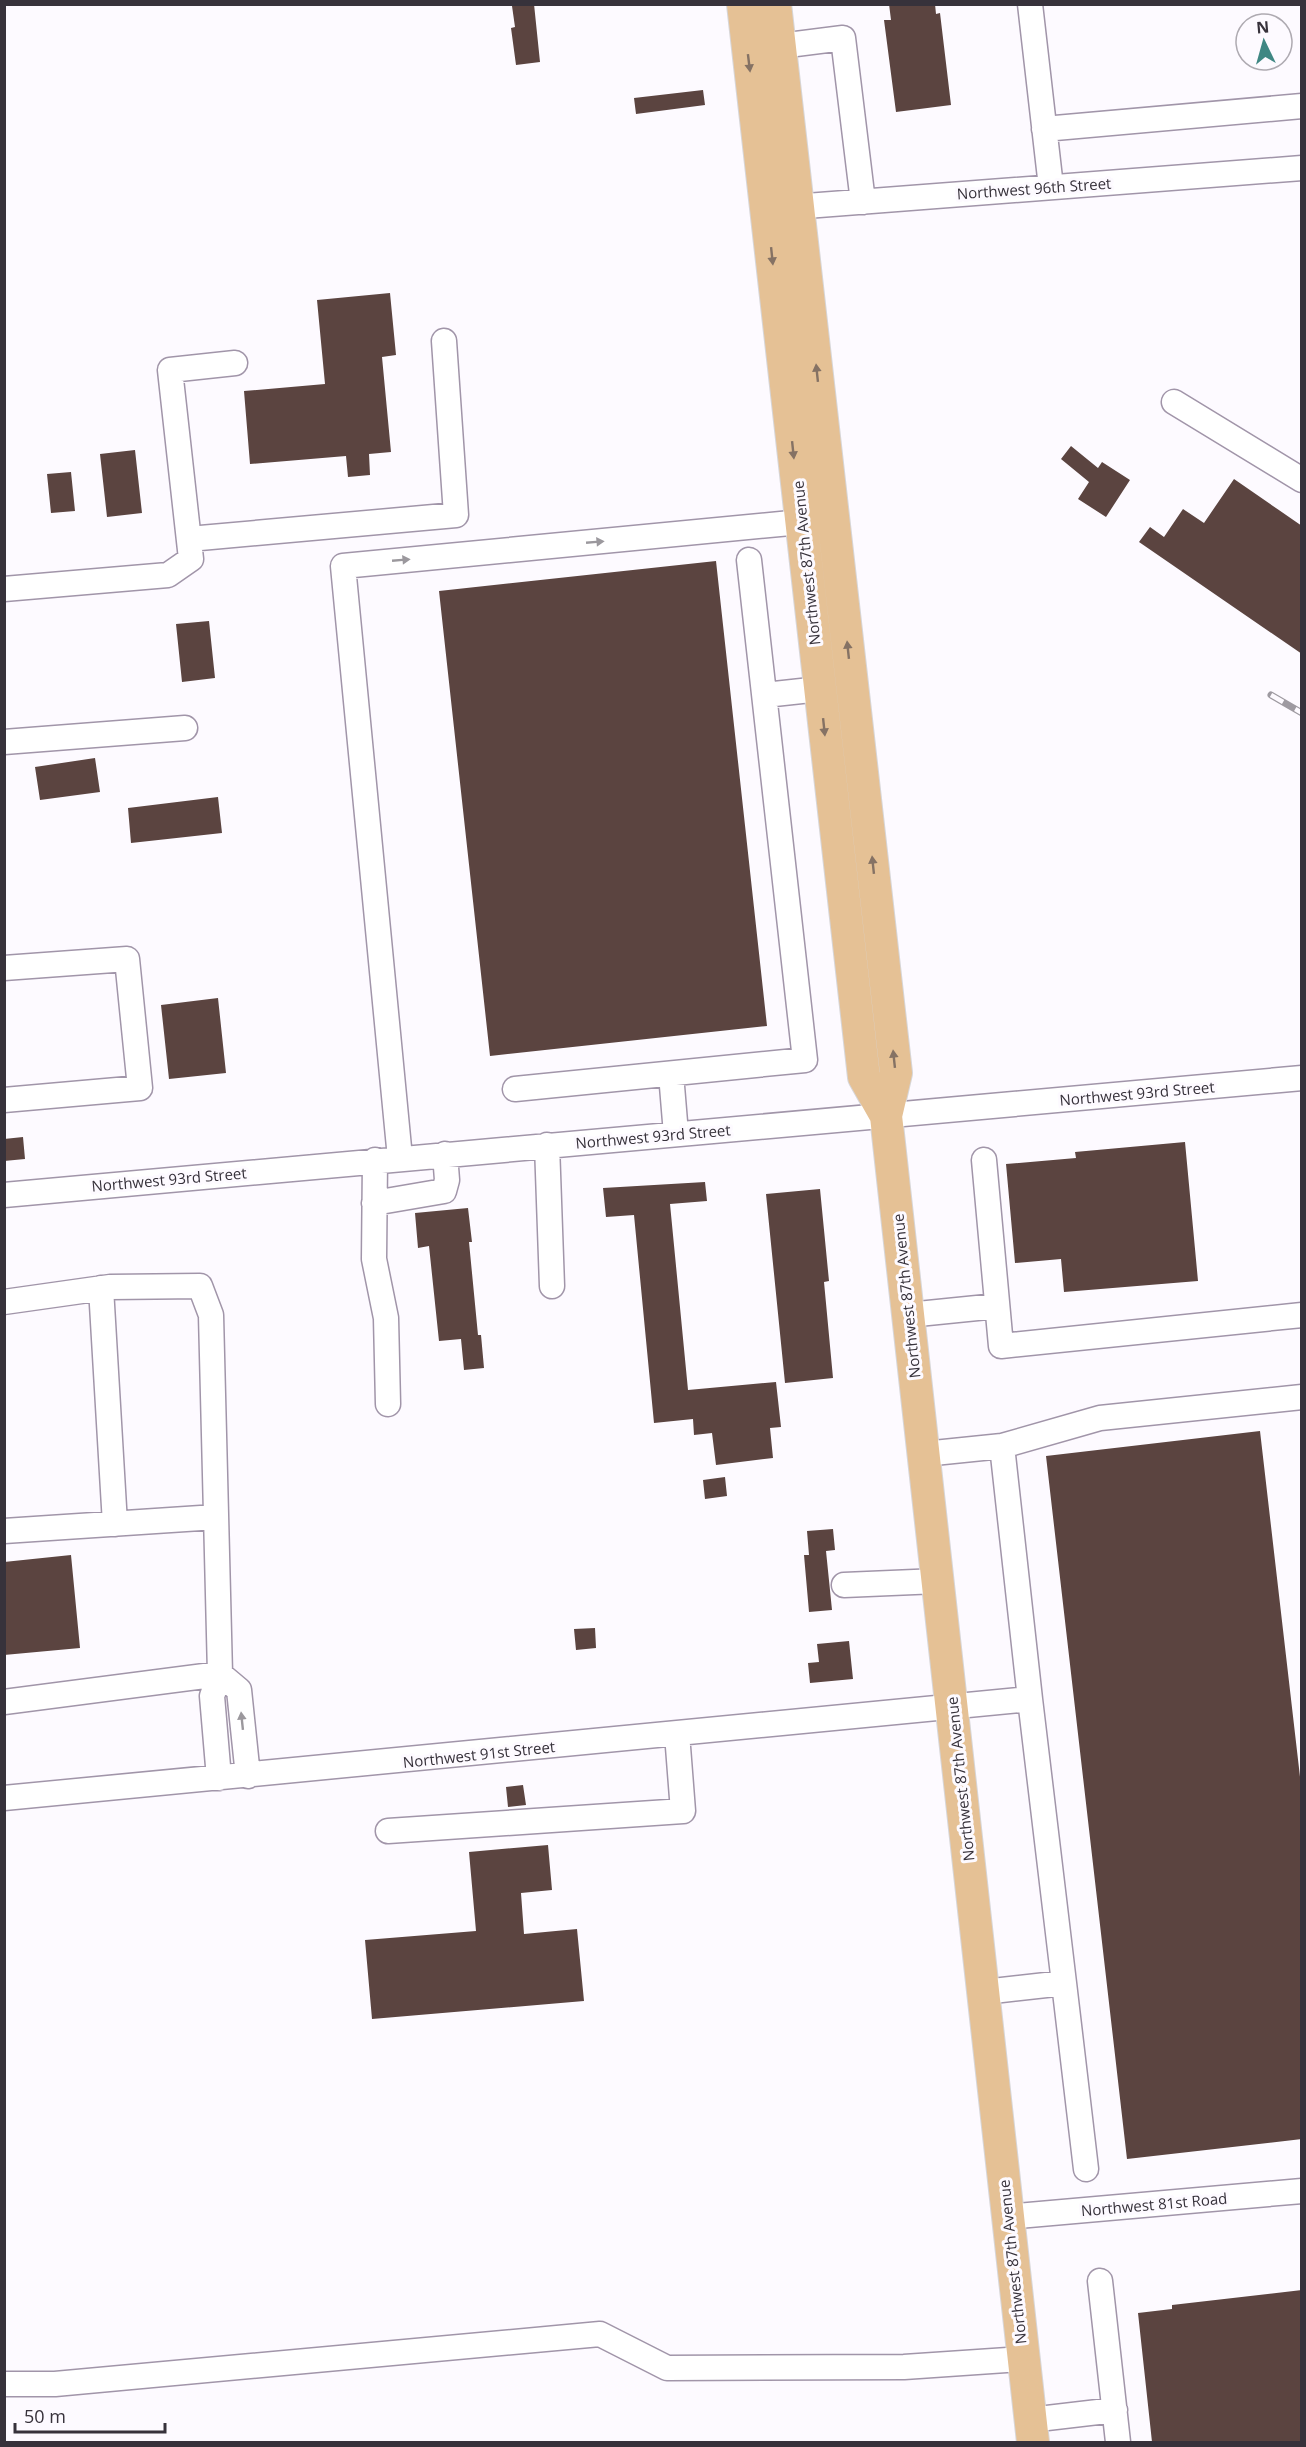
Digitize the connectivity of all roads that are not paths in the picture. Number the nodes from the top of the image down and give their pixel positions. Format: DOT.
graph roads {
  1 [pos="743,4"];
  2 [pos="775,4"];
  3 [pos="1029,4"];
  4 [pos="780,46"];
  5 [pos="1302,106"];
  6 [pos="1044,129"];
  7 [pos="1302,168"];
  8 [pos="1051,187"];
  9 [pos="863,202"];
  10 [pos="798,207"];
  11 [pos="766,209"];
  12 [pos="444,341"];
  13 [pos="235,363"];
  14 [pos="1174,402"];
  15 [pos="1302,480"];
  16 [pos="801,522"];
  17 [pos="189,539"];
  18 [pos="749,560"];
  19 [pos="4,589"];
  20 [pos="820,688"];
  21 [pos="765,695"];
  22 [pos="185,728"];
  23 [pos="4,742"];
  24 [pos="4,968"];
  25 [pos="671,1074"];
  26 [pos="1302,1078"];
  27 [pos="515,1089"];
  28 [pos="4,1100"];
  29 [pos="886,1116"];
  30 [pos="676,1134"];
  31 [pos="547,1145"];
  32 [pos="445,1154"];
  33 [pos="400,1158"];
  34 [pos="375,1160"];
  35 [pos="984,1160"];
  36 [pos="4,1195"];
  37 [pos="374,1203"];
  38 [pos="552,1286"];
  39 [pos="101,1288"];
  40 [pos="4,1302"];
  41 [pos="998,1306"];
  42 [pos="908,1315"];
  43 [pos="1302,1316"];
  44 [pos="1302,1397"];
  45 [pos="388,1404"];
  46 [pos="1002,1446"];
  47 [pos="924,1454"];
  48 [pos="216,1517"];
  49 [pos="115,1524"];
  50 [pos="4,1531"];
  51 [pos="938,1581"];
  52 [pos="844,1585"];
  53 [pos="220,1674"];
  54 [pos="1030,1699"];
  55 [pos="4,1702"];
  56 [pos="953,1708"];
  57 [pos="677,1734"];
  58 [pos="248,1776"];
  59 [pos="219,1778"];
  60 [pos="4,1798"];
  61 [pos="388,1831"];
  62 [pos="1064,1983"];
  63 [pos="984,1992"];
  64 [pos="1086,2169"];
  65 [pos="1302,2191"];
  66 [pos="1006,2217"];
  67 [pos="1100,2281"];
  68 [pos="1023,2359"];
  69 [pos="4,2384"];
  70 [pos="1115,2410"];
  71 [pos="1031,2431"];
  72 [pos="1118,2442"];
  1 -- 11 [label="main road, Northwest 87th Avenue, one-way"];
  2 -- 4 [label="main road, Northwest 87th Avenue"];
  3 -- 6 [label="street"];
  4 -- 9 [label="street"];
  4 -- 10 [label="main road, Northwest 87th Avenue"];
  5 -- 6 [label="street"];
  6 -- 8 [label="street"];
  7 -- 8 [label="street, Northwest 96th Street"];
  8 -- 9 [label="street, Northwest 96th Street"];
  9 -- 10 [label="street, Northwest 96th Street"];
  10 -- 11 [label="street, Northwest 96th Street"];
  29 -- 10 [label="main road, Northwest 87th Avenue, one-way"];
  11 -- 16 [label="main road, Northwest 87th Avenue, one-way"];
  12 -- 17 [label="street"];
  13 -- 17 [label="street"];
  14 -- 15 [label="street"];
  16 -- 20 [label="main road, Northwest 87th Avenue"];
  33 -- 16 [label="street, one-way"];
  17 -- 19 [label="street"];
  18 -- 21 [label="street"];
  20 -- 21 [label="street"];
  20 -- 29 [label="main road, Northwest 87th Avenue, one-way"];
  21 -- 25 [label="street"];
  22 -- 23 [label="street"];
  24 -- 28 [label="street"];
  25 -- 27 [label="street"];
  25 -- 30 [label="street"];
  26 -- 29 [label="street, Northwest 93rd Street"];
  29 -- 30 [label="street, Northwest 93rd Street"];
  29 -- 42 [label="main road, Northwest 87th Avenue"];
  30 -- 31 [label="street, Northwest 93rd Street"];
  31 -- 32 [label="street, Northwest 93rd Street"];
  31 -- 38 [label="street"];
  32 -- 33 [label="street, Northwest 93rd Street"];
  32 -- 37 [label="street"];
  33 -- 34 [label="street, Northwest 93rd Street"];
  34 -- 36 [label="street, Northwest 93rd Street"];
  34 -- 37 [label="street"];
  35 -- 41 [label="street"];
  37 -- 45 [label="street"];
  39 -- 40 [label="street"];
  39 -- 48 [label="street"];
  39 -- 49 [label="street"];
  41 -- 42 [label="street"];
  41 -- 43 [label="street"];
  42 -- 47 [label="main road, Northwest 87th Avenue"];
  44 -- 46 [label="street"];
  46 -- 47 [label="street"];
  46 -- 54 [label="street"];
  47 -- 51 [label="main road, Northwest 87th Avenue"];
  48 -- 49 [label="street"];
  48 -- 53 [label="street"];
  49 -- 50 [label="street"];
  51 -- 52 [label="street"];
  51 -- 56 [label="main road, Northwest 87th Avenue"];
  53 -- 55 [label="street"];
  58 -- 53 [label="street, one-way"];
  53 -- 59 [label="street"];
  54 -- 56 [label="street, Northwest 91st Street"];
  54 -- 62 [label="street"];
  56 -- 57 [label="street, Northwest 91st Street"];
  56 -- 63 [label="main road, Northwest 87th Avenue"];
  57 -- 58 [label="street, Northwest 91st Street"];
  57 -- 61 [label="street"];
  58 -- 59 [label="street, Northwest 91st Street"];
  59 -- 60 [label="street, Northwest 91st Street"];
  62 -- 63 [label="street"];
  62 -- 64 [label="street"];
  63 -- 66 [label="main road, Northwest 87th Avenue"];
  65 -- 66 [label="street, Northwest 81st Road"];
  66 -- 68 [label="main road, Northwest 87th Avenue"];
  67 -- 70 [label="street"];
  68 -- 69 [label="street"];
  68 -- 71 [label="main road, Northwest 87th Avenue"];
  70 -- 71 [label="street"];
  70 -- 72 [label="street"];
}
